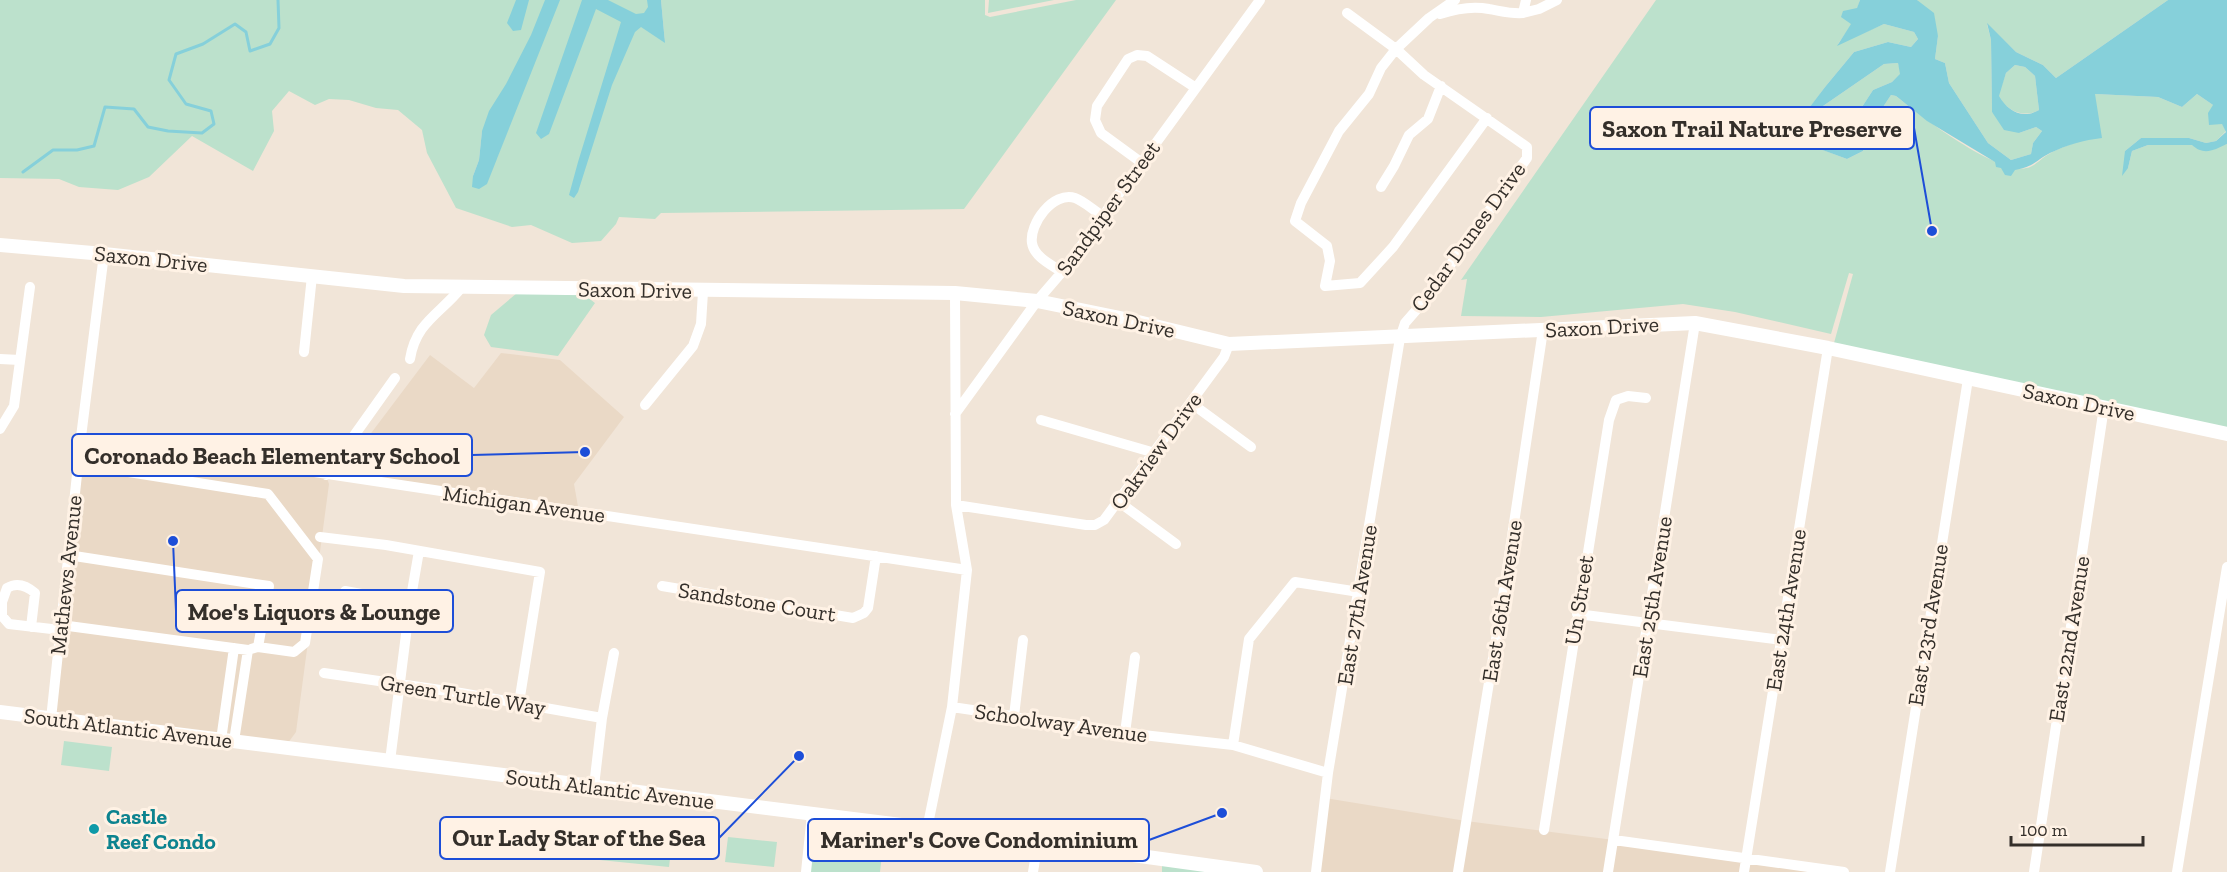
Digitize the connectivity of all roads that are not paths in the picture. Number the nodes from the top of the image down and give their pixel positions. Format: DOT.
graph roads {
  1 [pos="1260,0"];
  2 [pos="1455,0"];
  3 [pos="1526,0"];
  4 [pos="1557,0"];
  5 [pos="1523,12"];
  6 [pos="1347,13"];
  7 [pos="1429,18"];
  8 [pos="1396,49"];
  9 [pos="1441,86"];
  10 [pos="1196,88"];
  11 [pos="1487,118"];
  12 [pos="1142,163"];
  13 [pos="1382,187"];
  14 [pos="1103,216"];
  15 [pos="0,245"];
  16 [pos="104,254"];
  17 [pos="1062,272"];
  18 [pos="312,276"];
  19 [pos="30,287"];
  20 [pos="461,288"];
  21 [pos="703,292"];
  22 [pos="954,293"];
  23 [pos="1037,302"];
  24 [pos="1695,322"];
  25 [pos="1543,330"];
  26 [pos="1400,338"];
  27 [pos="1229,344"];
  28 [pos="1828,348"];
  29 [pos="304,352"];
  30 [pos="0,359"];
  31 [pos="410,359"];
  32 [pos="20,360"];
  33 [pos="395,378"];
  34 [pos="1968,379"];
  35 [pos="1646,398"];
  36 [pos="1191,403"];
  37 [pos="645,405"];
  38 [pos="2104,407"];
  39 [pos="955,414"];
  40 [pos="1041,420"];
  41 [pos="0,429"];
  42 [pos="2227,434"];
  43 [pos="81,437"];
  44 [pos="1251,447"];
  45 [pos="1155,453"];
  46 [pos="78,464"];
  47 [pos="326,475"];
  48 [pos="1119,502"];
  49 [pos="956,505"];
  50 [pos="320,537"];
  51 [pos="1176,544"];
  52 [pos="419,551"];
  53 [pos="68,555"];
  54 [pos="876,556"];
  55 [pos="2227,567"];
  56 [pos="967,570"];
  57 [pos="662,586"];
  58 [pos="345,591"];
  59 [pos="1359,592"];
  60 [pos="410,603"];
  61 [pos="1577,614"];
  62 [pos="1647,623"];
  63 [pos="31,627"];
  64 [pos="61,627"];
  65 [pos="1782,639"];
  66 [pos="1023,640"];
  67 [pos="234,648"];
  68 [pos="253,649"];
  69 [pos="614,653"];
  70 [pos="1135,657"];
  71 [pos="324,673"];
  72 [pos="400,685"];
  73 [pos="519,703"];
  74 [pos="952,707"];
  75 [pos="0,712"];
  76 [pos="1014,716"];
  77 [pos="602,718"];
  78 [pos="51,719"];
  79 [pos="1125,733"];
  80 [pos="228,740"];
  81 [pos="1233,745"];
  82 [pos="390,761"];
  83 [pos="1329,773"];
  84 [pos="594,786"];
  85 [pos="812,814"];
  86 [pos="927,829"];
  87 [pos="1544,830"];
  88 [pos="1614,840"];
  89 [pos="1038,842"];
  90 [pos="1745,857"];
  91 [pos="1169,866"];
  92 [pos="806,872"];
  93 [pos="1033,872"];
  94 [pos="1256,872"];
  95 [pos="1316,872"];
  96 [pos="1458,872"];
  97 [pos="1608,872"];
  98 [pos="1744,872"];
  99 [pos="1844,872"];
  100 [pos="1890,872"];
  101 [pos="2034,872"];
  102 [pos="2177,872"];
  1 -- 10 [label="street, Sandpiper Street"];
  2 -- 7 [label="street"];
  3 -- 5 [label="street"];
  4 -- 5 [label="street"];
  5 -- 7 [label="street"];
  6 -- 8 [label="street, Cedar Dunes Drive"];
  7 -- 8 [label="street"];
  8 -- 9 [label="street, Cedar Dunes Drive"];
  8 -- 11 [label="street"];
  9 -- 11 [label="street, Cedar Dunes Drive"];
  9 -- 13 [label="street"];
  10 -- 12 [label="street, Sandpiper Street"];
  10 -- 12 [label="street"];
  11 -- 26 [label="street, Cedar Dunes Drive"];
  12 -- 14 [label="street, Sandpiper Street"];
  14 -- 17 [label="street, Sandpiper Street"];
  14 -- 17 [label="street"];
  15 -- 16 [label="street, Saxon Drive"];
  16 -- 18 [label="street, Saxon Drive"];
  16 -- 43 [label="street, Mathews Avenue"];
  17 -- 23 [label="street, Sandpiper Street"];
  18 -- 20 [label="street, Saxon Drive"];
  18 -- 29 [label="street"];
  19 -- 32 [label="street"];
  20 -- 21 [label="street, Saxon Drive"];
  20 -- 31 [label="street"];
  21 -- 22 [label="street, Saxon Drive"];
  21 -- 37 [label="street"];
  22 -- 23 [label="street, Saxon Drive"];
  22 -- 39 [label="street, Schoolway Avenue"];
  23 -- 27 [label="street, Saxon Drive"];
  23 -- 39 [label="street, Sandpiper Street"];
  24 -- 25 [label="street, Saxon Drive"];
  24 -- 28 [label="street, Saxon Drive"];
  24 -- 62 [label="street, East 25th Avenue"];
  25 -- 26 [label="street, Saxon Drive"];
  25 -- 96 [label="street, East 26th Avenue"];
  26 -- 27 [label="street, Saxon Drive"];
  26 -- 59 [label="street, East 27th Avenue"];
  27 -- 36 [label="street, Oakview Drive"];
  28 -- 34 [label="street, Saxon Drive"];
  28 -- 65 [label="street, East 24th Avenue"];
  30 -- 32 [label="street"];
  32 -- 41 [label="street"];
  33 -- 47 [label="street"];
  34 -- 38 [label="street, Saxon Drive"];
  34 -- 100 [label="street, East 23rd Avenue"];
  35 -- 61 [label="street, Un Street"];
  36 -- 44 [label="street"];
  36 -- 45 [label="street, Oakview Drive"];
  38 -- 42 [label="street, Saxon Drive"];
  38 -- 101 [label="street, East 22nd Avenue"];
  39 -- 49 [label="street, Schoolway Avenue"];
  40 -- 45 [label="street"];
  43 -- 46 [label="street, Mathews Avenue"];
  43 -- 47 [label="street, Michigan Avenue"];
  45 -- 48 [label="street, Oakview Drive"];
  46 -- 53 [label="street, Mathews Avenue"];
  46 -- 68 [label="street"];
  47 -- 54 [label="street, Michigan Avenue"];
  48 -- 49 [label="street, Oakview Drive"];
  48 -- 51 [label="street"];
  49 -- 56 [label="street, Schoolway Avenue"];
  50 -- 52 [label="street"];
  52 -- 60 [label="street"];
  52 -- 73 [label="street"];
  53 -- 64 [label="street, Mathews Avenue"];
  53 -- 68 [label="street"];
  54 -- 56 [label="street, Michigan Avenue"];
  54 -- 57 [label="street, Sandstone Court"];
  55 -- 102 [label="street"];
  56 -- 74 [label="street, Schoolway Avenue"];
  58 -- 60 [label="street"];
  59 -- 81 [label="street"];
  59 -- 83 [label="street, East 27th Avenue"];
  60 -- 72 [label="street"];
  61 -- 62 [label="street"];
  61 -- 87 [label="street, Un Street"];
  62 -- 65 [label="street"];
  62 -- 88 [label="street, East 25th Avenue"];
  63 -- 64 [label="street"];
  64 -- 67 [label="street"];
  64 -- 78 [label="street, Mathews Avenue"];
  65 -- 90 [label="street, East 24th Avenue"];
  66 -- 76 [label="street"];
  67 -- 68 [label="street"];
  67 -- 80 [label="street"];
  68 -- 80 [label="street"];
  69 -- 77 [label="street"];
  70 -- 79 [label="street"];
  71 -- 72 [label="street, Green Turtle Way"];
  72 -- 73 [label="street, Green Turtle Way"];
  72 -- 82 [label="street"];
  73 -- 77 [label="street, Green Turtle Way"];
  74 -- 76 [label="street, Schoolway Avenue"];
  74 -- 86 [label="street"];
  75 -- 78 [label="street, South Atlantic Avenue"];
  76 -- 79 [label="street, Schoolway Avenue"];
  77 -- 84 [label="street"];
  78 -- 80 [label="street, South Atlantic Avenue"];
  79 -- 81 [label="street, Schoolway Avenue"];
  80 -- 82 [label="street, South Atlantic Avenue"];
  81 -- 83 [label="street, Schoolway Avenue"];
  82 -- 84 [label="street, South Atlantic Avenue"];
  83 -- 95 [label="street, East 27th Avenue"];
  84 -- 85 [label="street, South Atlantic Avenue"];
  85 -- 86 [label="street, South Atlantic Avenue"];
  85 -- 92 [label="street"];
  86 -- 89 [label="street, South Atlantic Avenue"];
  88 -- 90 [label="street"];
  88 -- 97 [label="street, East 25th Avenue"];
  89 -- 91 [label="street, South Atlantic Avenue"];
  89 -- 93 [label="street"];
  90 -- 98 [label="street, East 24th Avenue"];
  90 -- 99 [label="street"];
  91 -- 94 [label="street, South Atlantic Avenue"];
}
